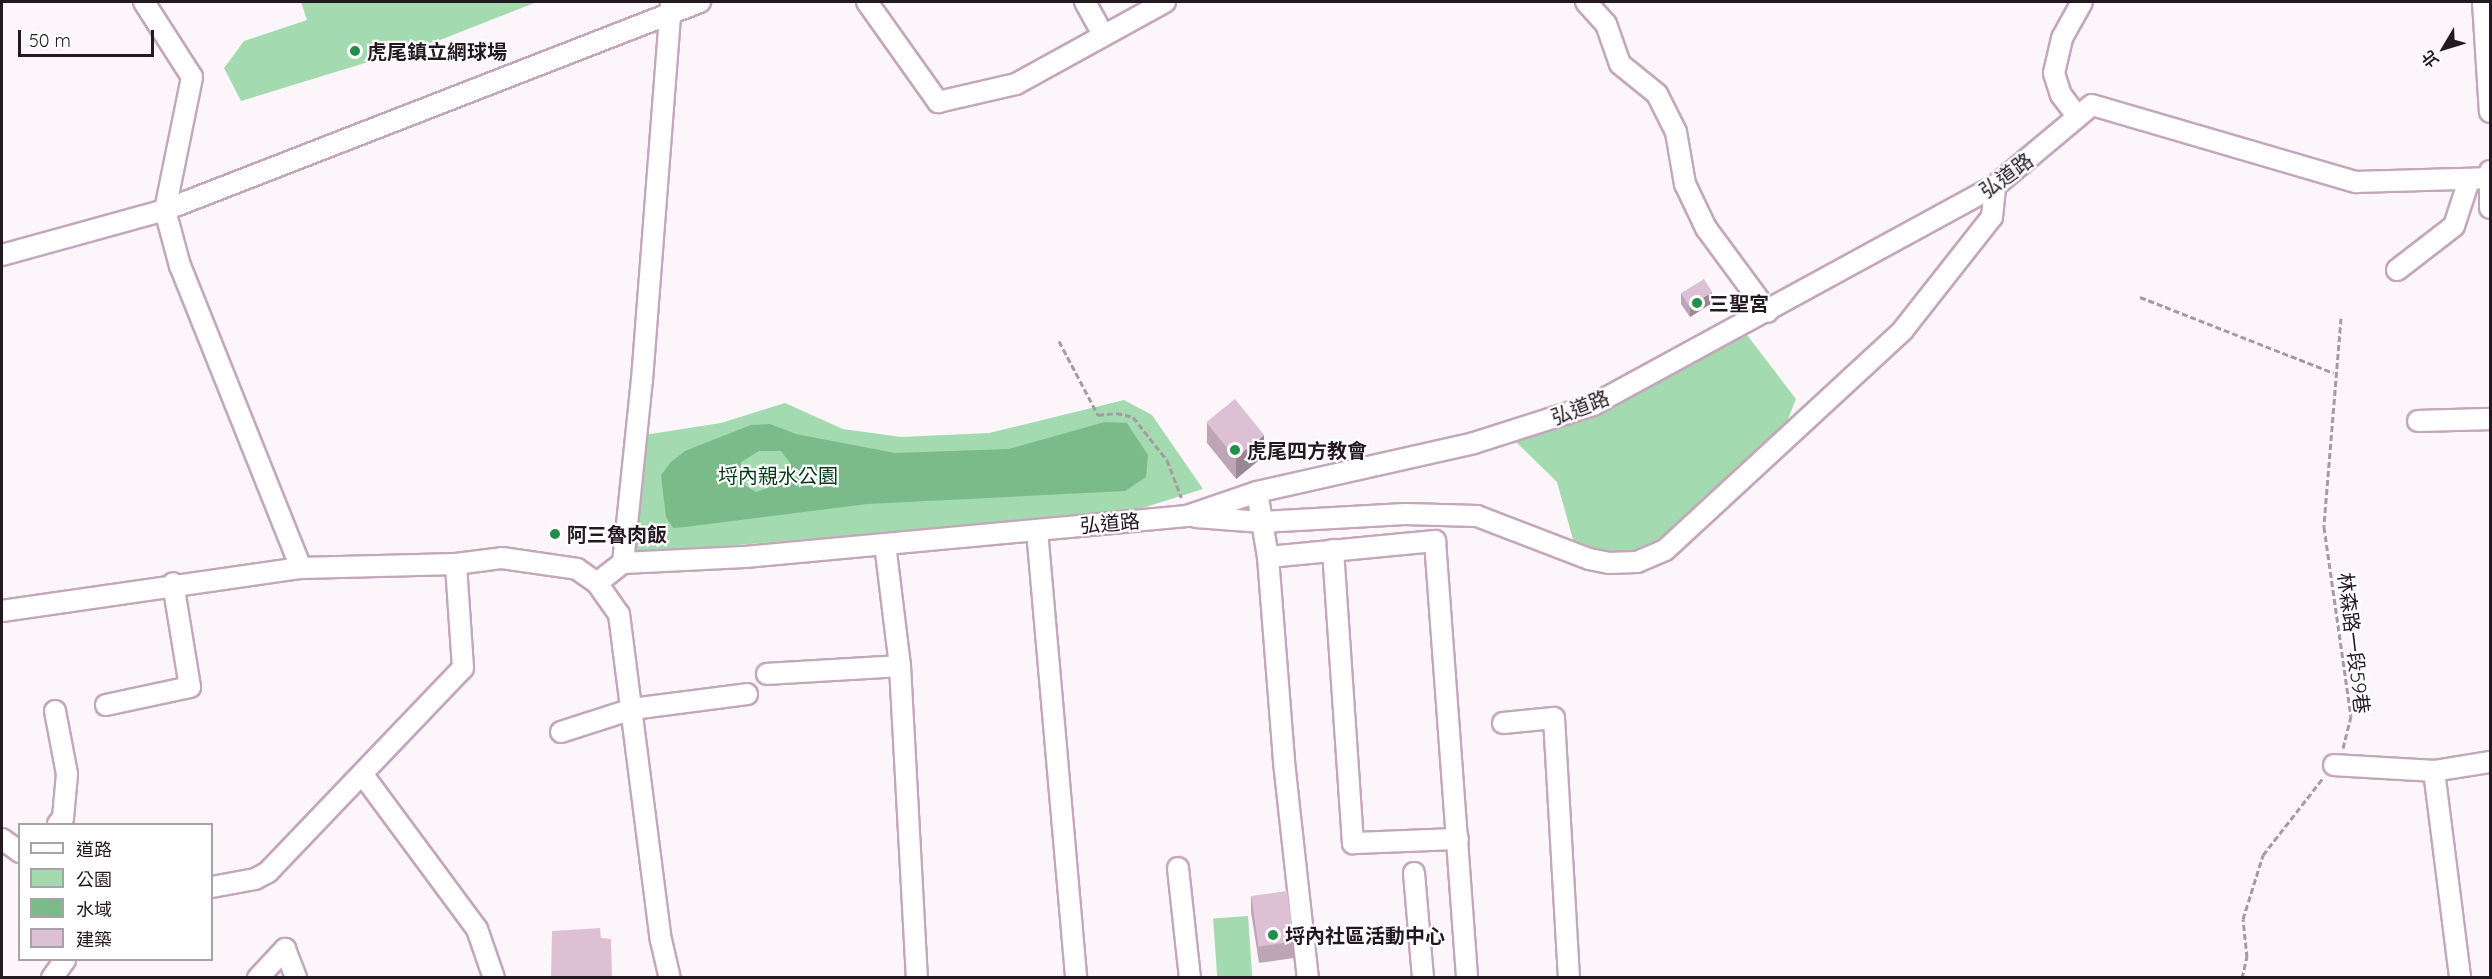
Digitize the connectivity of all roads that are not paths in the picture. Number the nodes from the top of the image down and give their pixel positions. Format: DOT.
graph roads {
  1 [pos="144,2"];
  2 [pos="700,2"];
  3 [pos="867,2"];
  4 [pos="1085,2"];
  5 [pos="1166,2"];
  6 [pos="1586,2"];
  7 [pos="2082,2"];
  8 [pos="2483,2"];
  9 [pos="671,6"];
  10 [pos="1103,35"];
  11 [pos="2490,112"];
  12 [pos="2077,116"];
  13 [pos="2484,177"];
  14 [pos="1995,186"];
  15 [pos="2490,208"];
  16 [pos="165,210"];
  17 [pos="2,255"];
  18 [pos="2397,270"];
  19 [pos="1768,312"];
  20 [pos="2490,419"];
  21 [pos="2418,421"];
  22 [pos="1257,492"];
  23 [pos="1187,516"];
  24 [pos="1262,522"];
  25 [pos="1037,530"];
  26 [pos="885,544"];
  27 [pos="1333,550"];
  28 [pos="1268,557"];
  29 [pos="623,563"];
  30 [pos="456,564"];
  31 [pos="301,568"];
  32 [pos="597,583"];
  33 [pos="173,584"];
  34 [pos="2,611"];
  35 [pos="900,666"];
  36 [pos="767,674"];
  37 [pos="747,694"];
  38 [pos="106,705"];
  39 [pos="632,709"];
  40 [pos="55,711"];
  41 [pos="1503,723"];
  42 [pos="561,732"];
  43 [pos="2490,762"];
  44 [pos="2334,765"];
  45 [pos="2434,771"];
  46 [pos="363,775"];
  47 [pos="59,823"];
  48 [pos="2,838"];
  49 [pos="1458,839"];
  50 [pos="18,850"];
  51 [pos="1178,868"];
  52 [pos="1414,873"];
  53 [pos="213,887"];
  54 [pos="63,961"];
  55 [pos="52,978"];
  56 [pos="258,978"];
  57 [pos="296,978"];
  58 [pos="494,978"];
  59 [pos="670,978"];
  60 [pos="917,978"];
  61 [pos="1076,978"];
  62 [pos="1190,978"];
  63 [pos="1308,978"];
  64 [pos="1424,978"];
  65 [pos="1467,978"];
  66 [pos="1569,978"];
  67 [pos="2460,978"];
  1 -- 16 [label="street"];
  2 -- 9 [label="street"];
  3 -- 10 [label="street"];
  4 -- 10 [label="street"];
  5 -- 10 [label="street"];
  6 -- 19 [label="street"];
  7 -- 12 [label="street"];
  8 -- 11 [label="street"];
  9 -- 16 [label="street"];
  9 -- 29 [label="street"];
  12 -- 13 [label="street, 弘道路"];
  12 -- 14 [label="street, 弘道路"];
  13 -- 15 [label="street"];
  13 -- 18 [label="street"];
  14 -- 19 [label="street, 弘道路"];
  14 -- 24 [label="street"];
  16 -- 17 [label="street"];
  16 -- 31 [label="street"];
  19 -- 22 [label="street, 弘道路"];
  20 -- 21 [label="street"];
  22 -- 23 [label="street, 弘道路"];
  22 -- 24 [label="street"];
  23 -- 24 [label="street"];
  23 -- 25 [label="street, 弘道路"];
  24 -- 28 [label="street"];
  25 -- 26 [label="street, 弘道路"];
  25 -- 61 [label="street"];
  26 -- 29 [label="street, 弘道路"];
  26 -- 35 [label="street"];
  27 -- 28 [label="street"];
  27 -- 49 [label="street"];
  27 -- 49 [label="street"];
  28 -- 63 [label="street"];
  29 -- 32 [label="street"];
  30 -- 31 [label="street"];
  30 -- 32 [label="street"];
  30 -- 46 [label="street"];
  31 -- 33 [label="street"];
  32 -- 39 [label="street"];
  33 -- 34 [label="street"];
  33 -- 38 [label="street"];
  35 -- 36 [label="street"];
  35 -- 60 [label="street"];
  37 -- 39 [label="street"];
  39 -- 42 [label="street"];
  39 -- 59 [label="street"];
  40 -- 47 [label="street"];
  41 -- 66 [label="street"];
  43 -- 45 [label="street"];
  44 -- 45 [label="street"];
  45 -- 67 [label="street"];
  46 -- 53 [label="street"];
  46 -- 58 [label="street"];
  48 -- 50 [label="street"];
  49 -- 65 [label="street"];
  51 -- 62 [label="street"];
  52 -- 64 [label="street"];
  54 -- 55 [label="street"];
  56 -- 57 [label="street"];
}
